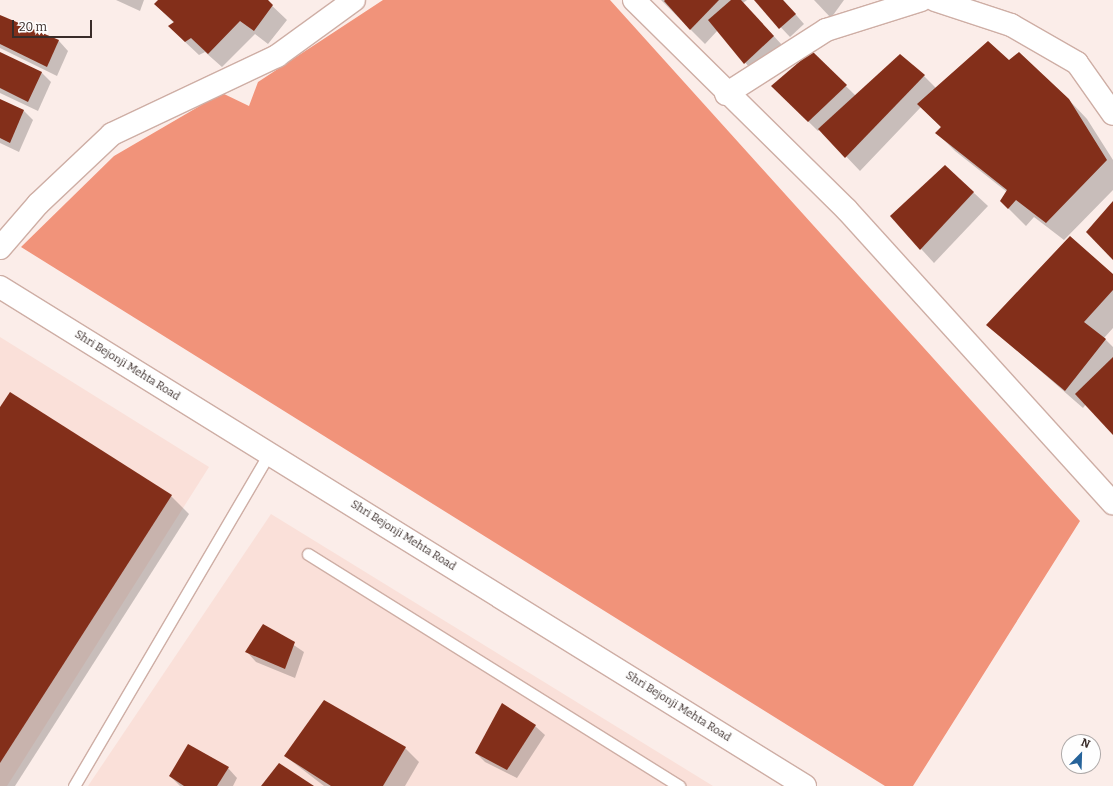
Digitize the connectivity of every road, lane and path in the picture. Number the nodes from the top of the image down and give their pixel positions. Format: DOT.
graph roads {
  1 [pos="354,0"];
  2 [pos="634,0"];
  3 [pos="921,0"];
  4 [pos="935,0"];
  5 [pos="726,94"];
  6 [pos="1113,114"];
  7 [pos="0,248"];
  8 [pos="0,287"];
  9 [pos="269,453"];
  10 [pos="1113,503"];
  11 [pos="308,554"];
  12 [pos="74,786"];
  13 [pos="679,786"];
  14 [pos="805,786"];
  1 -- 7 [label="street"];
  2 -- 5 [label="street"];
  3 -- 5 [label="street"];
  4 -- 6 [label="street"];
  5 -- 10 [label="street"];
  8 -- 9 [label="street, Shri Bejonji Mehta Road"];
  9 -- 12 [label="lane"];
  9 -- 14 [label="street, Shri Bejonji Mehta Road"];
  11 -- 13 [label="lane"];
}
